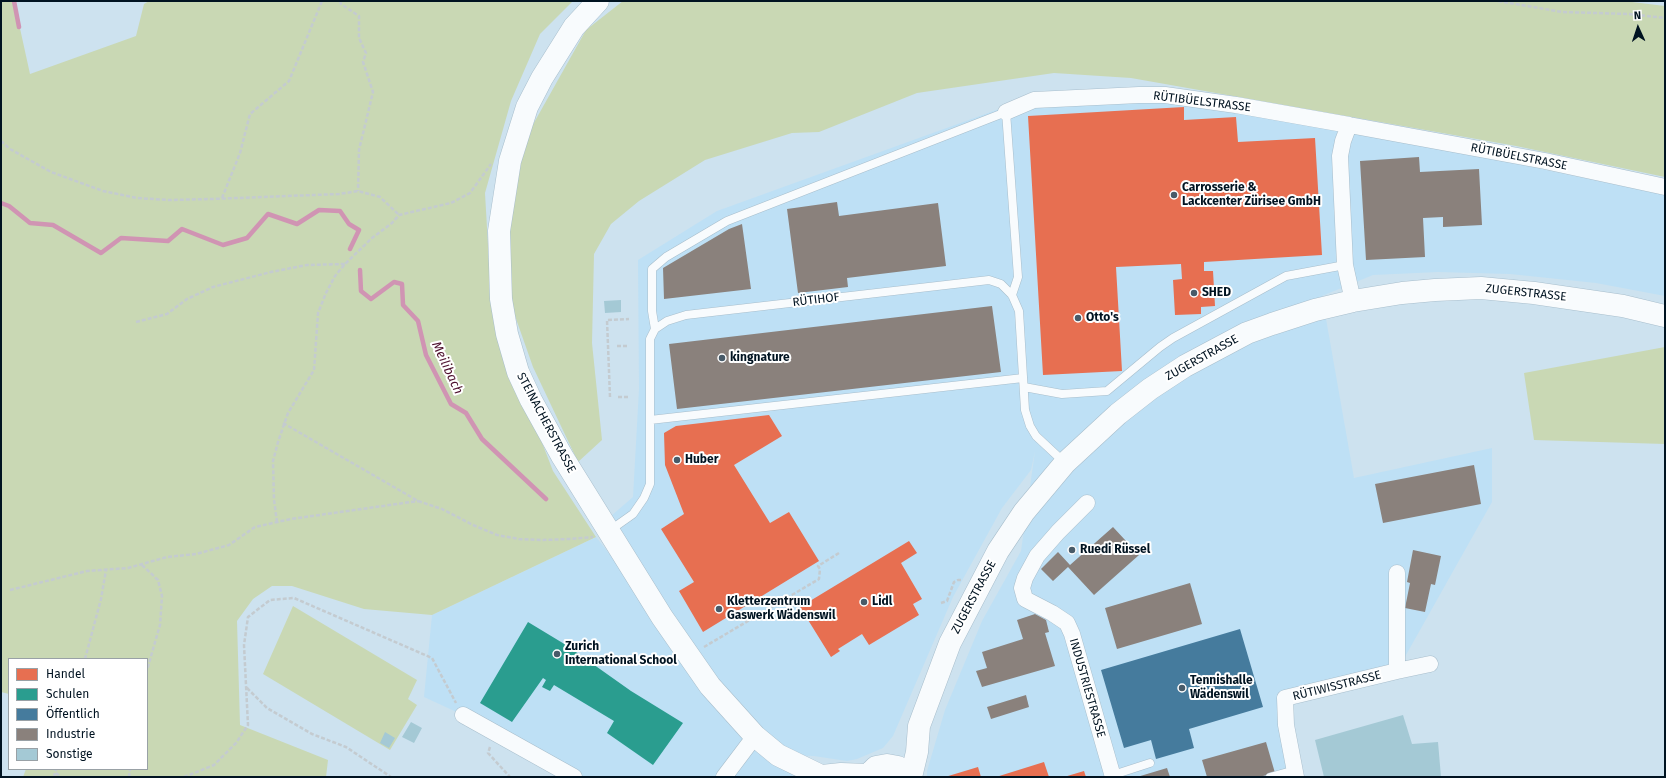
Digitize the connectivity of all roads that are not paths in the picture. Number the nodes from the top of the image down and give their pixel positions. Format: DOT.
graph roads {
  1 [pos="598,1"];
  2 [pos="1006,112"];
  3 [pos="1350,125"];
  4 [pos="1665,187"];
  5 [pos="1345,265"];
  6 [pos="1012,296"];
  7 [pos="1352,301"];
  8 [pos="1665,316"];
  9 [pos="655,328"];
  10 [pos="1023,378"];
  11 [pos="1024,387"];
  12 [pos="650,420"];
  13 [pos="1065,463"];
  14 [pos="1087,502"];
  15 [pos="608,532"];
  16 [pos="1398,573"];
  17 [pos="1430,664"];
  18 [pos="1397,671"];
  19 [pos="463,715"];
  20 [pos="755,736"];
  21 [pos="1150,763"];
  22 [pos="905,773"];
  23 [pos="1296,773"];
  24 [pos="866,776"];
  25 [pos="1113,776"];
  26 [pos="574,777"];
  27 [pos="724,777"];
  28 [pos="823,777"];
  29 [pos="1270,777"];
  1 -- 15 [label="main road, STEINACHERSTRASSE"];
  2 -- 3 [label="street, RÜTIBÜELSTRASSE"];
  2 -- 6 [label="lane"];
  2 -- 9 [label="lane"];
  3 -- 4 [label="street, RÜTIBÜELSTRASSE"];
  3 -- 5 [label="street"];
  5 -- 7 [label="street"];
  5 -- 11 [label="lane"];
  6 -- 9 [label="lane, RÜTIHOF"];
  6 -- 10 [label="lane, RÜTIHOF"];
  7 -- 8 [label="main road, ZUGERSTRASSE"];
  7 -- 13 [label="main road, ZUGERSTRASSE"];
  9 -- 12 [label="lane"];
  10 -- 11 [label="lane, RÜTIHOF"];
  10 -- 12 [label="lane"];
  11 -- 13 [label="lane, RÜTIHOF"];
  12 -- 15 [label="lane"];
  13 -- 22 [label="main road, ZUGERSTRASSE"];
  14 -- 25 [label="street, INDUSTRIESTRASSE"];
  15 -- 20 [label="main road, STEINACHERSTRASSE"];
  16 -- 18 [label="street, RÜTIWISSTRASSE"];
  17 -- 18 [label="street, RÜTIWISSTRASSE"];
  18 -- 23 [label="street, RÜTIWISSTRASSE"];
  19 -- 26 [label="street"];
  20 -- 27 [label="street"];
  20 -- 28 [label="main road, STEINACHERSTRASSE"];
  21 -- 25 [label="lane"];
  22 -- 24 [label="main road"];
  23 -- 29 [label="lane"];
  24 -- 28 [label="main road, STEINACHERSTRASSE"];
}
